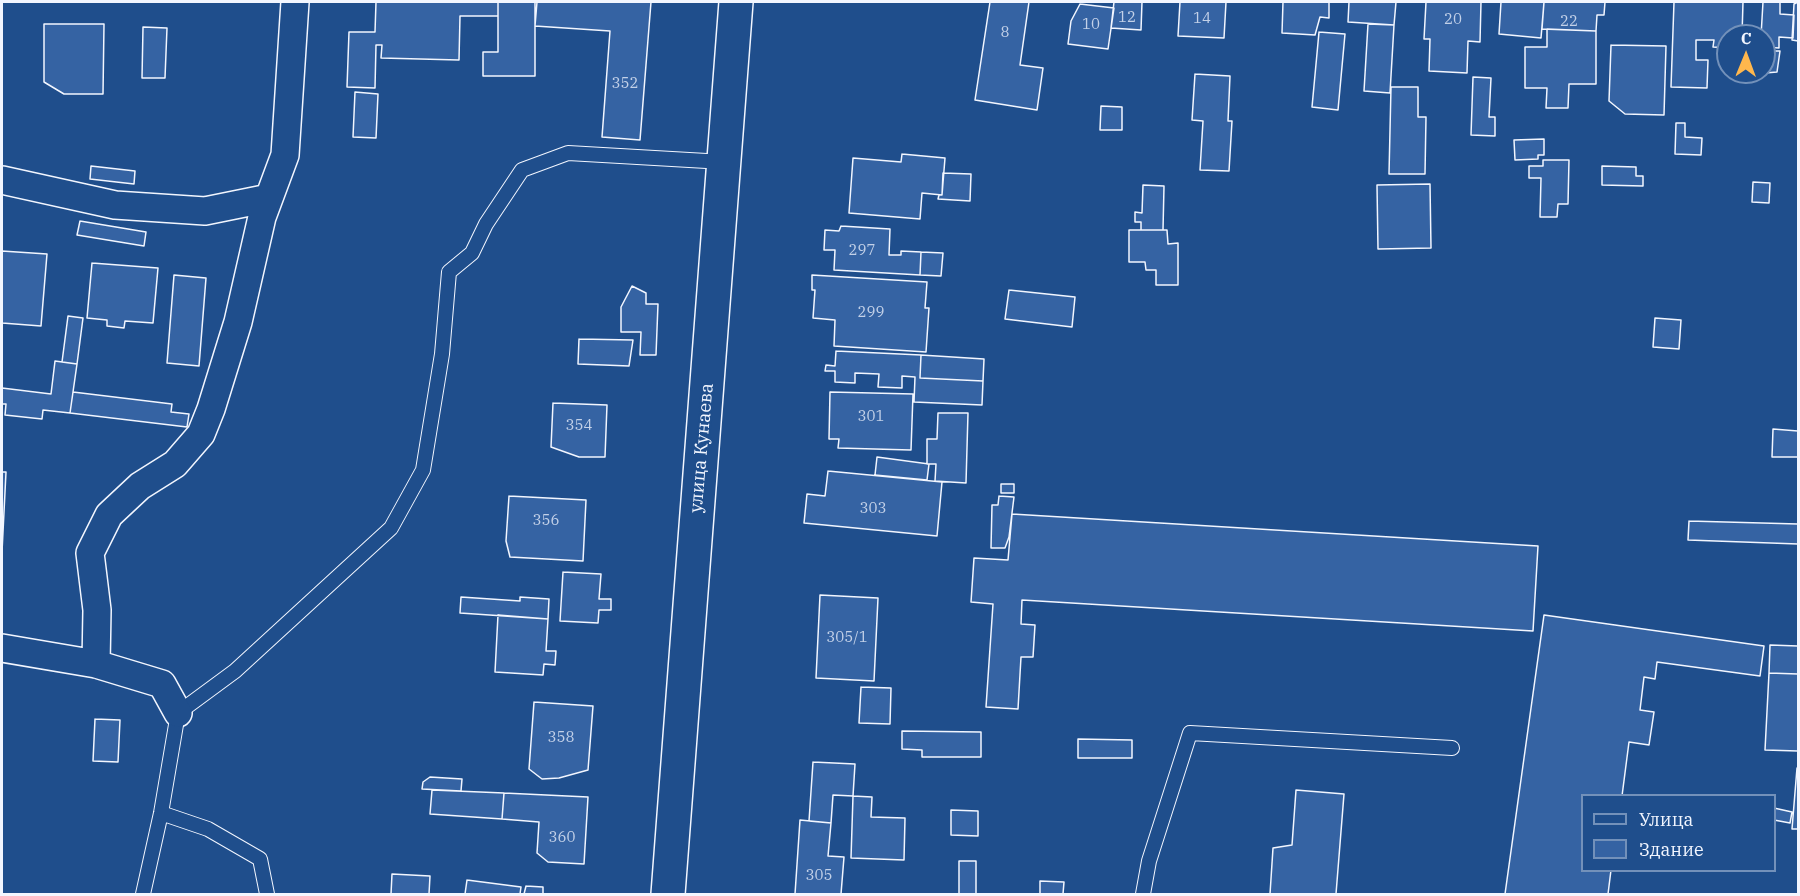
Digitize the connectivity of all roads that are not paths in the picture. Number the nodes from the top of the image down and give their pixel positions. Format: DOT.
graph roads {
  1 [pos="295,2"];
  2 [pos="736,2"];
  3 [pos="726,162"];
  4 [pos="2,180"];
  5 [pos="269,198"];
  6 [pos="2,648"];
  7 [pos="96,664"];
  8 [pos="178,713"];
  9 [pos="1452,748"];
  10 [pos="161,813"];
  11 [pos="143,894"];
  12 [pos="267,894"];
  13 [pos="668,894"];
  14 [pos="1143,894"];
  1 -- 5 [label="street"];
  2 -- 3 [label="main road, улица Кунаева"];
  3 -- 8 [label="lane"];
  3 -- 13 [label="main road, улица Кунаева"];
  4 -- 5 [label="street"];
  5 -- 7 [label="street"];
  6 -- 7 [label="street"];
  7 -- 8 [label="street"];
  8 -- 10 [label="lane"];
  9 -- 14 [label="lane"];
  10 -- 11 [label="lane"];
  10 -- 12 [label="lane"];
}
